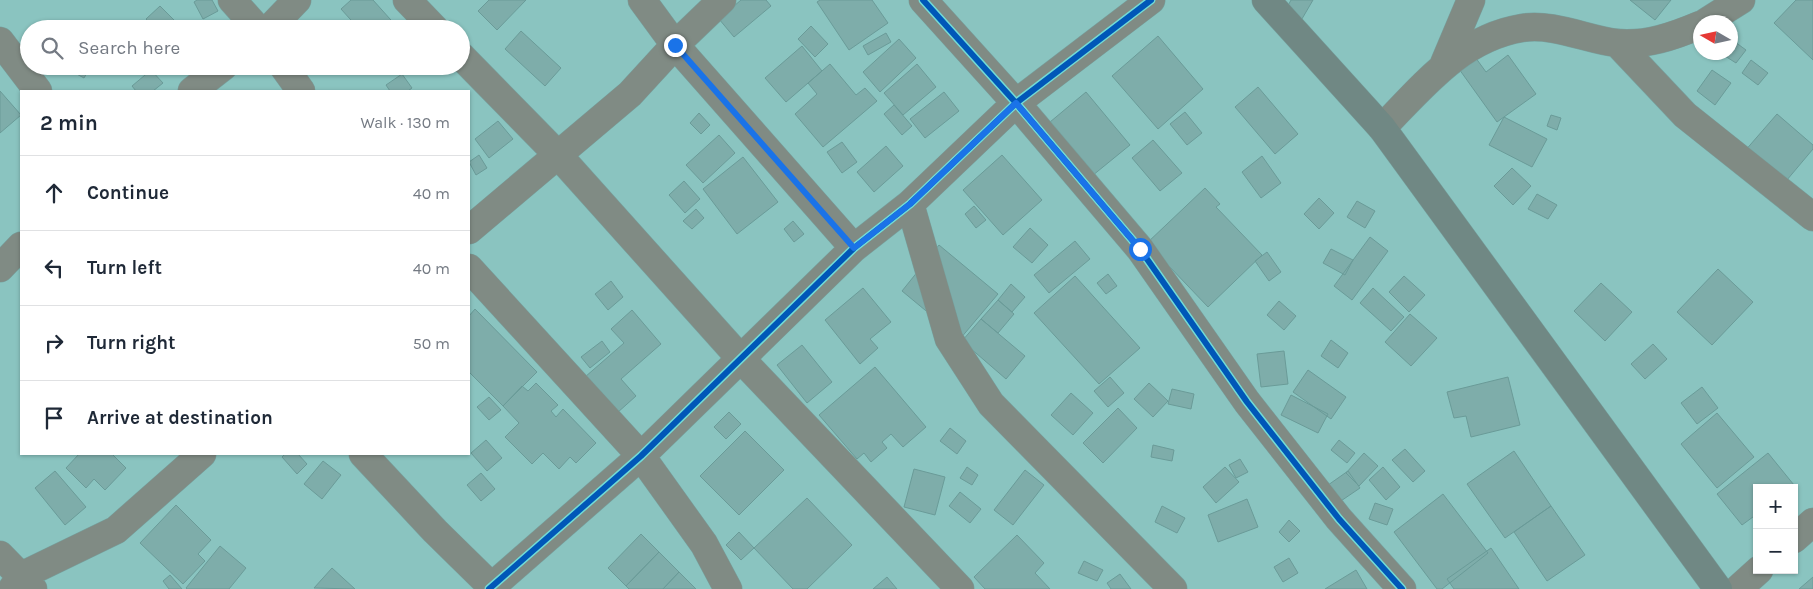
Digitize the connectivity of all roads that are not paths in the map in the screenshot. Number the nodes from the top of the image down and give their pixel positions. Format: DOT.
graph roads {
  1 [pos="232,0"];
  2 [pos="297,0"];
  3 [pos="406,0"];
  4 [pos="642,0"];
  5 [pos="722,0"];
  6 [pos="923,0"];
  7 [pos="1151,0"];
  8 [pos="1266,0"];
  9 [pos="1471,0"];
  10 [pos="1741,0"];
  11 [pos="1717,15"];
  12 [pos="250,20"];
  13 [pos="278,20"];
  14 [pos="426,20"];
  15 [pos="1693,28"];
  16 [pos="0,41"];
  17 [pos="1617,43"];
  18 [pos="675,45"];
  19 [pos="1444,64"];
  20 [pos="470,65"];
  21 [pos="20,67"];
  22 [pos="26,75"];
  23 [pos="212,75"];
  24 [pos="289,75"];
  25 [pos="37,90"];
  26 [pos="193,90"];
  27 [pos="300,90"];
  28 [pos="1016,103"];
  29 [pos="1382,128"];
  30 [pos="560,156"];
  31 [pos="910,204"];
  32 [pos="1812,213"];
  33 [pos="470,229"];
  34 [pos="20,247"];
  35 [pos="854,248"];
  36 [pos="0,268"];
  37 [pos="470,269"];
  38 [pos="741,359"];
  39 [pos="201,455"];
  40 [pos="364,455"];
  41 [pos="641,456"];
  42 [pos="1813,522"];
  43 [pos="1798,535"];
  44 [pos="0,555"];
  45 [pos="1755,574"];
  46 [pos="22,585"];
  47 [pos="490,588"];
  48 [pos="728,589"];
  49 [pos="960,589"];
  50 [pos="1173,589"];
  51 [pos="1402,589"];
  52 [pos="1718,589"];
  53 [pos="1738,589"];
  1 -- 12 [label="street"];
  2 -- 13 [label="street"];
  3 -- 14 [label="street"];
  4 -- 18 [label="street"];
  5 -- 18 [label="street"];
  6 -- 28 [label="street"];
  7 -- 28 [label="street"];
  8 -- 29 [label="highway"];
  9 -- 19 [label="street"];
  10 -- 11 [label="street"];
  15 -- 17 [label="street"];
  16 -- 21 [label="street"];
  17 -- 19 [label="street"];
  17 -- 32 [label="street"];
  18 -- 30 [label="street"];
  18 -- 35 [label="street"];
  19 -- 29 [label="street"];
  20 -- 30 [label="street"];
  22 -- 25 [label="street"];
  23 -- 26 [label="street"];
  24 -- 27 [label="street"];
  28 -- 31 [label="street"];
  28 -- 51 [label="street"];
  29 -- 52 [label="highway"];
  30 -- 33 [label="street"];
  30 -- 38 [label="street"];
  31 -- 35 [label="street"];
  31 -- 50 [label="street"];
  34 -- 36 [label="street"];
  35 -- 38 [label="street"];
  37 -- 41 [label="street"];
  38 -- 41 [label="street"];
  38 -- 49 [label="street"];
  39 -- 46 [label="street"];
  40 -- 47 [label="street"];
  41 -- 47 [label="street"];
  41 -- 48 [label="street"];
  42 -- 43 [label="street"];
  44 -- 46 [label="street"];
  45 -- 53 [label="street"];
}
